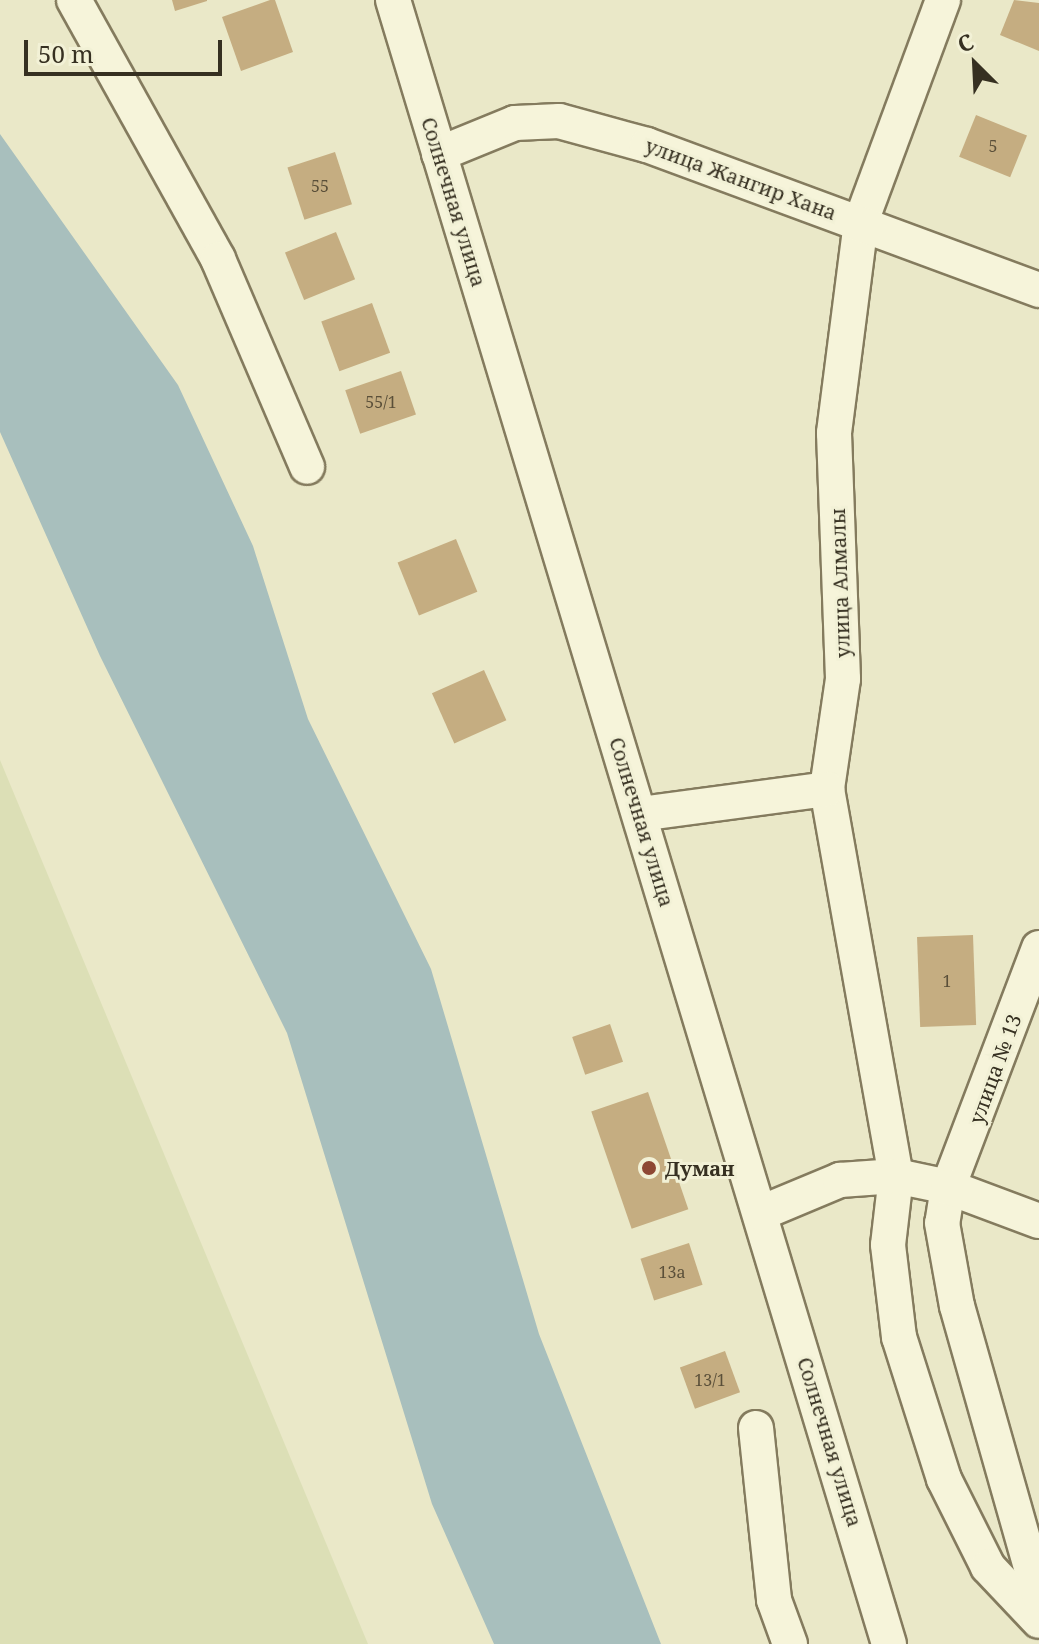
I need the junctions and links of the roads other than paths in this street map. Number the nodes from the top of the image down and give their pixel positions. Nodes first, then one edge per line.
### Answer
1 (74, 0) edge
2 (393, 0) edge
3 (943, 0) edge
4 (439, 154) junction
5 (861, 222) junction
6 (1039, 290) edge
7 (307, 467) dead end
8 (827, 789) junction
9 (640, 814) junction
10 (1039, 948) edge
11 (896, 1176) junction
12 (948, 1187) junction
13 (761, 1213) junction
14 (1039, 1221) edge
15 (756, 1428) dead end
16 (1039, 1595) edge
17 (1039, 1621) edge
18 (790, 1644) edge
19 (889, 1644) edge

1 - 7 street
2 - 4 street, Солнечная улица
3 - 5 street, улица Алмалы
4 - 5 street, улица Жангир Хана
4 - 9 street, Солнечная улица
5 - 6 street, улица Жангир Хана
5 - 8 street, улица Алмалы
8 - 9 street
8 - 11 street, улица Алмалы
9 - 13 street, Солнечная улица
10 - 12 street, улица № 13
11 - 12 street
11 - 13 street
11 - 17 street, улица Алмалы
12 - 14 street
12 - 16 street, улица № 13
13 - 19 street, Солнечная улица
15 - 18 street

